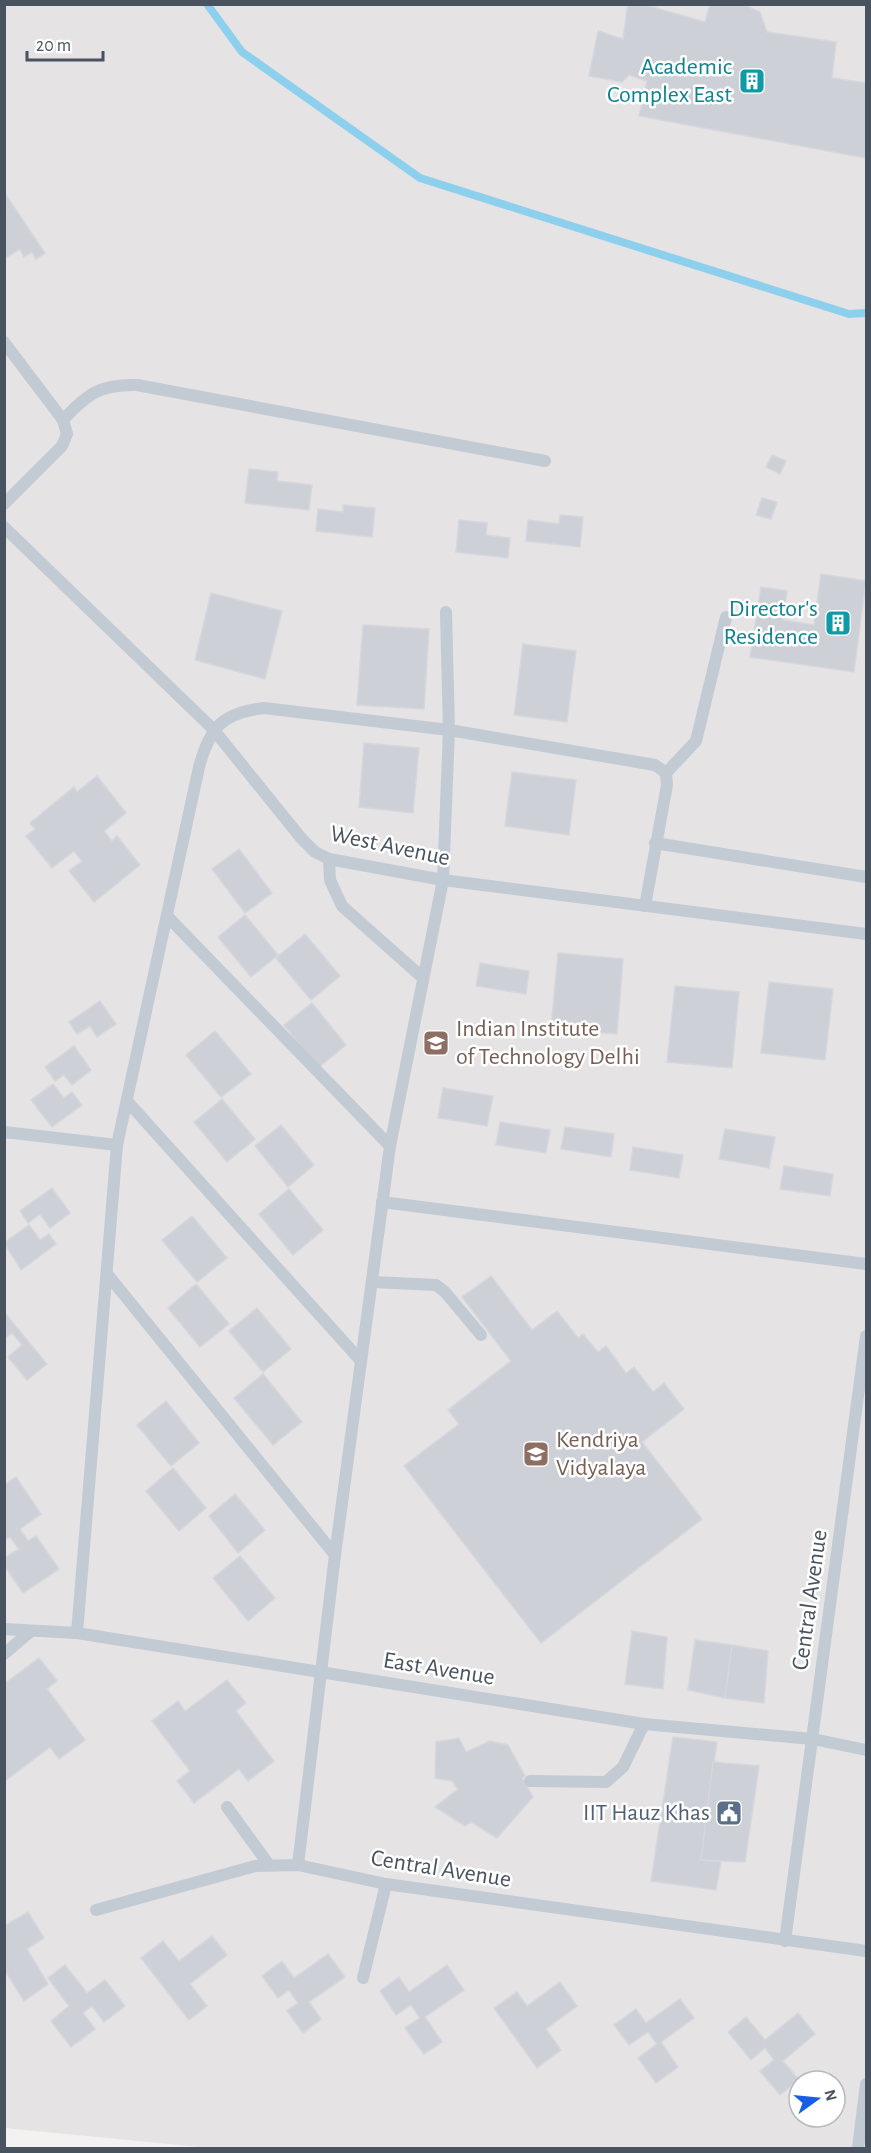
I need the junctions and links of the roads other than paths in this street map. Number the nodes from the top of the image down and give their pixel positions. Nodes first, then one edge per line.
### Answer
1 (4, 342) edge
2 (63, 420) junction
3 (545, 461) dead end
4 (4, 504) edge
5 (4, 527) edge
6 (446, 612) dead end
7 (726, 616) dead end
8 (213, 729) junction
9 (449, 729) junction
10 (666, 773) junction
11 (655, 843) junction
12 (329, 859) junction
13 (867, 877) edge
14 (442, 880) junction
15 (645, 906) junction
16 (168, 917) junction
17 (867, 934) edge
18 (423, 978) junction
19 (127, 1101) junction
20 (4, 1131) edge
21 (117, 1145) junction
22 (390, 1146) junction
23 (382, 1202) junction
24 (867, 1263) edge
25 (108, 1275) junction
26 (373, 1282) junction
27 (481, 1335) dead end
28 (867, 1336) edge
29 (361, 1361) junction
30 (335, 1555) junction
31 (4, 1629) edge
32 (30, 1632) junction
33 (77, 1633) junction
34 (4, 1654) edge
35 (323, 1671) junction
36 (644, 1725) junction
37 (813, 1739) junction
38 (867, 1750) edge
39 (530, 1781) dead end
40 (227, 1807) dead end
41 (269, 1865) junction
42 (298, 1865) junction
43 (386, 1884) junction
44 (96, 1910) dead end
45 (785, 1941) junction
46 (867, 1951) edge
47 (363, 1978) dead end
48 (867, 2084) edge
49 (858, 2148) edge

1 - 2 lane
2 - 3 lane
2 - 4 lane
5 - 8 lane, West Avenue
6 - 9 lane
7 - 10 lane
8 - 9 lane
8 - 12 lane, West Avenue
8 - 16 lane
9 - 10 lane
9 - 14 lane
10 - 11 lane
11 - 13 lane
11 - 15 lane
12 - 14 lane, West Avenue
12 - 18 lane
14 - 15 lane, West Avenue
14 - 18 lane
15 - 17 lane, West Avenue
16 - 19 lane
16 - 22 lane
18 - 22 lane
19 - 21 lane
19 - 29 lane
20 - 21 lane
21 - 25 lane
22 - 23 lane
23 - 24 lane
23 - 26 lane
25 - 30 lane
25 - 33 lane
26 - 27 lane
26 - 29 lane
28 - 37 lane, Central Avenue
29 - 30 lane
30 - 35 lane
31 - 32 lane, East Avenue
32 - 33 lane, East Avenue
32 - 34 lane
33 - 35 lane, East Avenue
35 - 36 lane, East Avenue
35 - 42 lane
36 - 37 lane, East Avenue
36 - 39 lane
37 - 38 lane, East Avenue
37 - 45 lane, Central Avenue
40 - 41 lane
41 - 42 lane, Central Avenue
41 - 44 lane, Central Avenue
42 - 43 lane, Central Avenue
43 - 45 lane, Central Avenue
43 - 47 lane
45 - 46 lane, Central Avenue
48 - 49 lane

